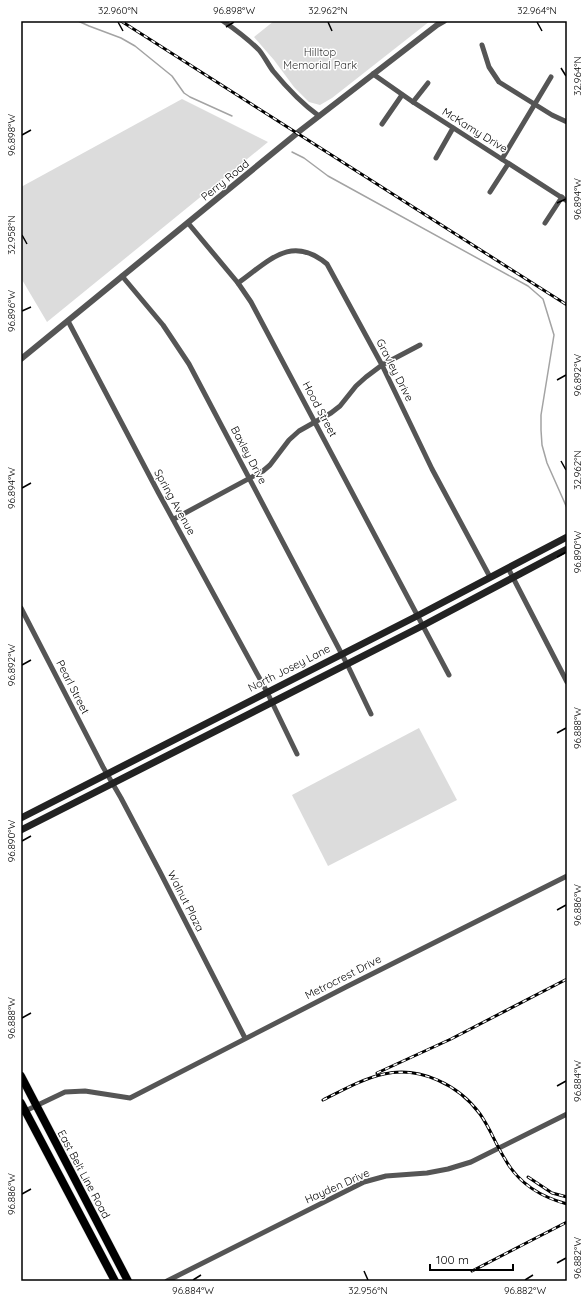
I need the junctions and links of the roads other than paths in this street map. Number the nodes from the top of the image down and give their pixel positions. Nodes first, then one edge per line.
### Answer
1 (223, 21) edge
2 (444, 21) edge
3 (231, 23) edge
4 (482, 45) dead end
5 (373, 74) junction
6 (551, 76) dead end
7 (428, 83) dead end
8 (402, 95) junction
9 (413, 102) junction
10 (535, 104) junction
11 (319, 116) junction
12 (567, 122) edge
13 (382, 124) dead end
14 (453, 128) junction
15 (436, 158) dead end
16 (502, 159) junction
17 (508, 164) junction
18 (490, 192) dead end
19 (565, 199) edge
20 (188, 223) junction
21 (545, 223) dead end
22 (122, 276) junction
23 (238, 283) junction
24 (68, 321) junction
25 (420, 345) dead end
26 (21, 359) edge
27 (382, 365) junction
28 (315, 421) junction
29 (249, 478) junction
30 (174, 519) junction
31 (567, 537) edge
32 (567, 549) edge
33 (508, 568) junction
34 (490, 577) junction
35 (513, 578) junction
36 (21, 608) edge
37 (417, 616) junction
38 (422, 626) junction
39 (342, 654) junction
40 (347, 664) junction
41 (449, 675) dead end
42 (567, 682) edge
43 (267, 692) junction
44 (272, 702) junction
45 (371, 714) dead end
46 (297, 754) dead end
47 (108, 774) junction
48 (113, 784) junction
49 (21, 818) edge
50 (21, 830) edge
51 (567, 876) edge
52 (245, 1038) junction
53 (21, 1076) edge
54 (21, 1103) edge
55 (36, 1105) junction
56 (23, 1112) edge
57 (567, 1114) edge
58 (115, 1281) edge
59 (128, 1281) edge
60 (167, 1281) edge

1 - 3 street
2 - 5 street, Perry Road
3 - 11 street
4 - 10 street
5 - 8 street, McKamy Drive
5 - 11 street, Perry Road
6 - 10 street
7 - 9 street
8 - 9 street, McKamy Drive
8 - 13 street
9 - 14 street, McKamy Drive
10 - 12 street
10 - 16 street
11 - 20 street, Perry Road
14 - 15 street
14 - 16 street, McKamy Drive
16 - 17 street, McKamy Drive
17 - 18 street
17 - 19 street, McKamy Drive
19 - 21 street
20 - 22 street, Perry Road
20 - 23 street, Hood Street
22 - 24 street, Perry Road
22 - 29 street, Baxley Drive
23 - 27 street, Gravley Drive
23 - 28 street, Hood Street
24 - 26 street, Perry Road
24 - 30 street, Spring Avenue
25 - 27 street
27 - 28 street
27 - 34 street, Gravley Drive
28 - 29 street
28 - 37 street, Hood Street
29 - 30 street
29 - 39 street, Baxley Drive
30 - 43 street, Spring Avenue
31 - 33 main road, North Josey Lane
32 - 35 main road, North Josey Lane
33 - 34 main road, North Josey Lane
33 - 35 street
34 - 37 main road, North Josey Lane
35 - 38 main road, North Josey Lane
35 - 42 street
36 - 47 street, Pearl Street
37 - 38 street, Hood Street
37 - 39 main road, North Josey Lane
38 - 40 main road, North Josey Lane
38 - 41 street, Hood Street
39 - 40 street, Baxley Drive
39 - 43 main road, North Josey Lane
40 - 44 main road, North Josey Lane
40 - 45 street, Baxley Drive
43 - 44 street, Spring Avenue
43 - 47 main road, North Josey Lane
44 - 46 street, Spring Avenue
44 - 48 main road, North Josey Lane
47 - 48 street, Walnut Plaza
47 - 49 main road, North Josey Lane
48 - 50 main road, North Josey Lane
48 - 52 street, Walnut Plaza
51 - 52 street, Metrocrest Drive
52 - 55 street, Metrocrest Drive
53 - 55 main road, East Belt Line Road
54 - 56 main road, East Belt Line Road
55 - 56 street
55 - 59 main road, East Belt Line Road
56 - 58 main road, East Belt Line Road
57 - 60 street, Hayden Drive

